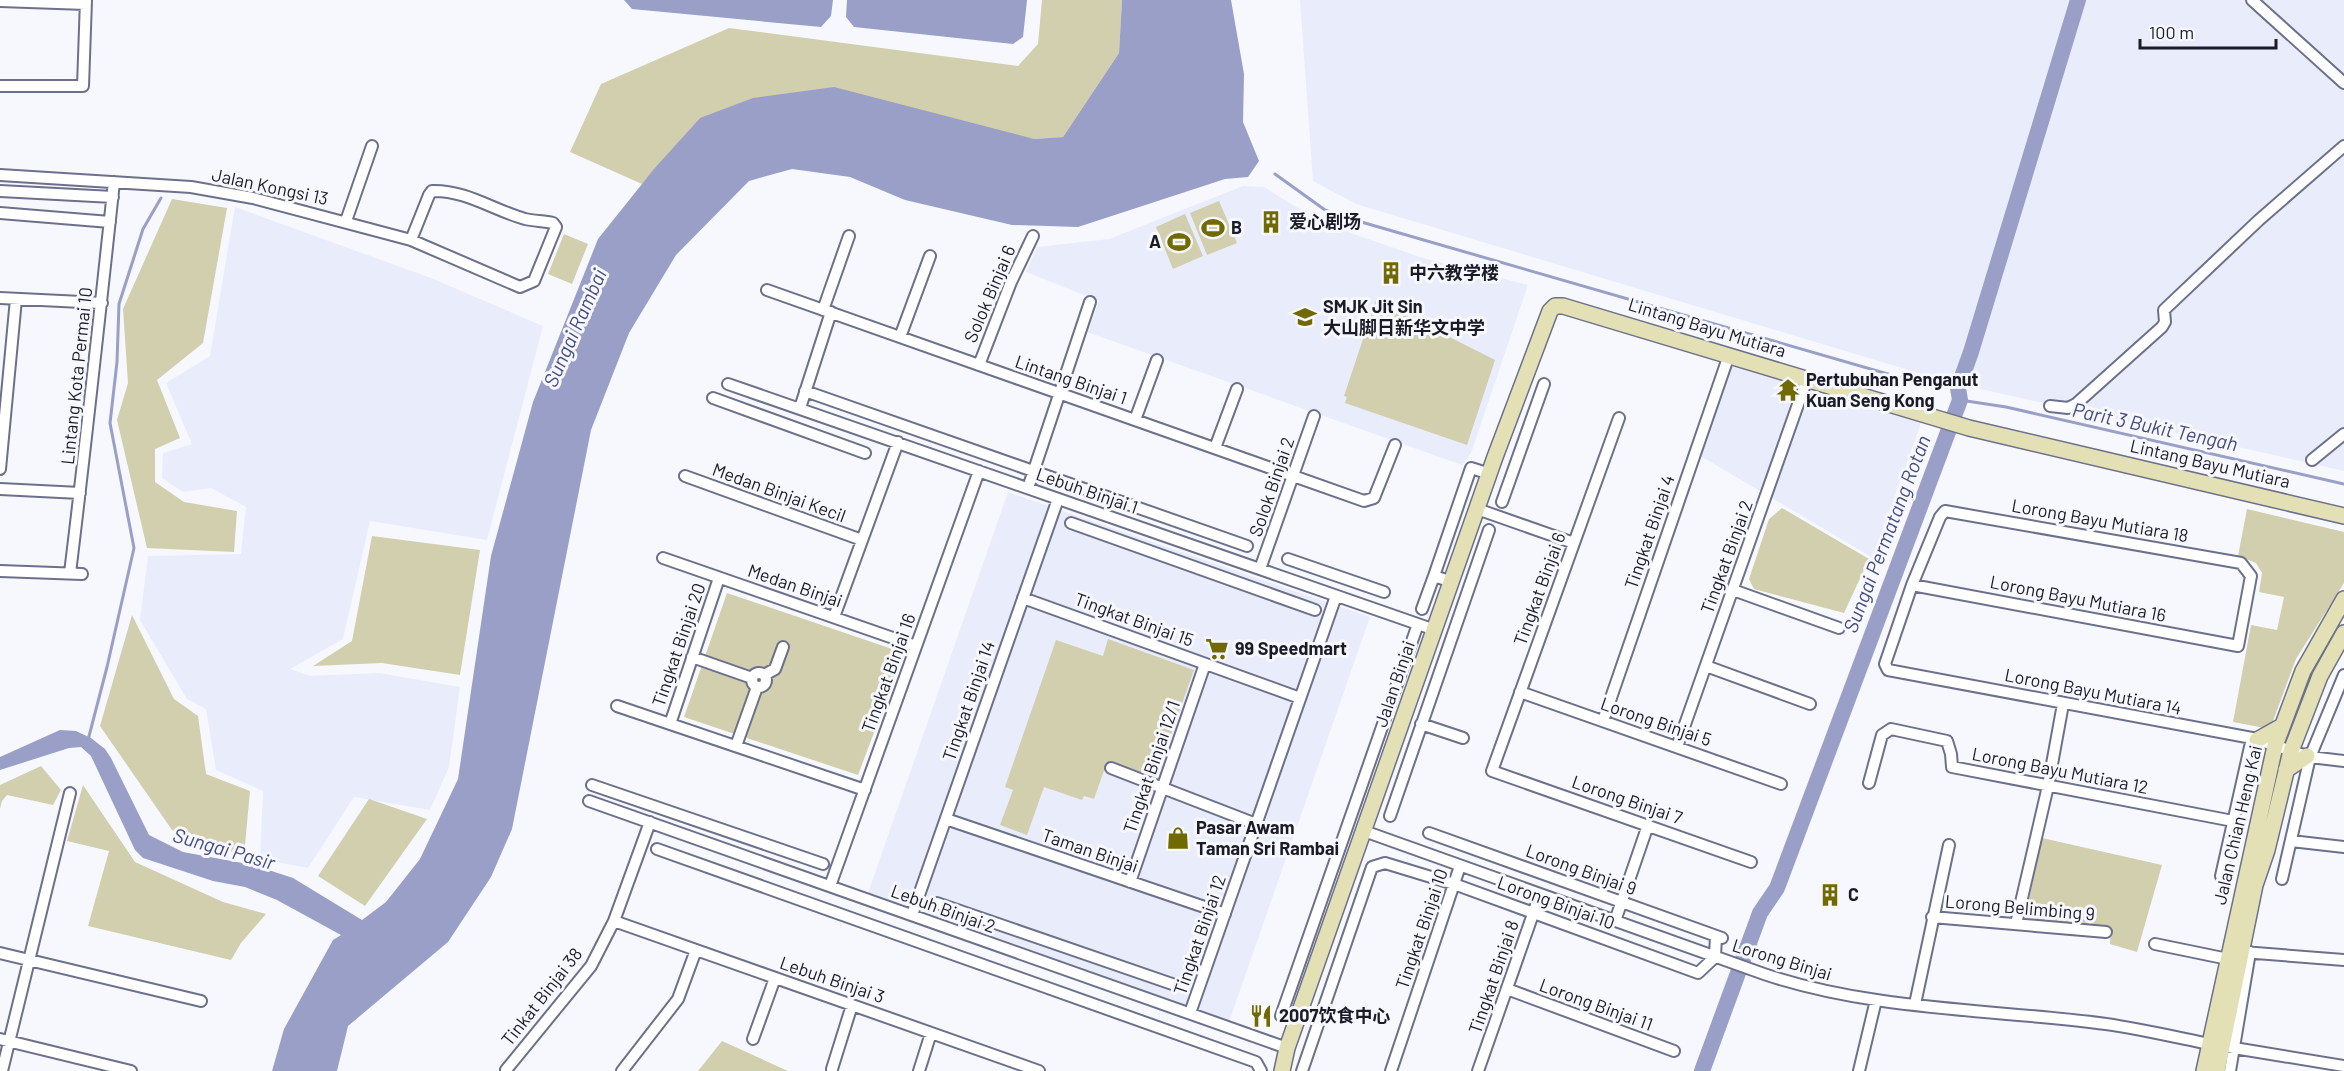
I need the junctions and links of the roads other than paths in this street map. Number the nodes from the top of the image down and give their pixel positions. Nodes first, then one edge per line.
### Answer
1 (2252, 0) edge
2 (0, 1) edge
3 (86, 2) edge
4 (2344, 83) edge
5 (0, 86) edge
6 (372, 146) dead end
7 (2344, 146) edge
8 (0, 175) edge
9 (114, 182) junction
10 (0, 191) edge
11 (112, 197) junction
12 (0, 213) edge
13 (346, 221) junction
14 (110, 222) junction
15 (849, 236) dead end
16 (1033, 236) dead end
17 (411, 240) junction
18 (930, 256) dead end
19 (767, 290) dead end
20 (0, 298) edge
21 (16, 299) junction
22 (1090, 302) dead end
23 (102, 303) junction
24 (827, 311) junction
25 (1550, 311) joint
26 (900, 336) junction
27 (1729, 355) junction
28 (1157, 360) dead end
29 (979, 365) junction
30 (1807, 379) junction
31 (728, 384) dead end
32 (1544, 384) dead end
33 (1237, 389) dead end
34 (805, 391) junction
35 (1060, 393) junction
36 (713, 398) dead end
37 (2050, 406) dead end
38 (800, 408) junction
39 (1314, 416) dead end
40 (1619, 418) dead end
41 (1135, 420) junction
42 (845, 424) junction
43 (2344, 434) edge
44 (898, 442) junction
45 (838, 443) junction
46 (1395, 445) dead end
47 (1215, 448) junction
48 (865, 453) dead end
49 (1496, 457) junction
50 (2312, 460) dead end
51 (1516, 464) junction
52 (0, 469) edge
53 (979, 471) junction
54 (1034, 471) junction
55 (1490, 474) junction
56 (685, 476) dead end
57 (1293, 476) junction
58 (1028, 488) junction
59 (0, 489) edge
60 (80, 493) junction
61 (1058, 498) junction
62 (1502, 502) dead end
63 (1477, 509) junction
64 (1108, 516) junction
65 (2344, 516) edge
66 (1071, 523) dead end
67 (1489, 530) dead end
68 (1102, 534) junction
69 (862, 540) junction
70 (1574, 543) junction
71 (1246, 546) dead end
72 (663, 558) dead end
73 (1288, 559) dead end
74 (1458, 565) junction
75 (1309, 566) junction
76 (1260, 569) junction
77 (1475, 570) junction
78 (0, 571) edge
79 (70, 573) junction
80 (82, 574) dead end
81 (1434, 576) junction
82 (719, 578) junction
83 (1297, 582) junction
84 (1452, 582) junction
85 (1912, 585) junction
86 (1733, 590) junction
87 (1384, 592) dead end
88 (1336, 596) junction
89 (1023, 598) junction
90 (1284, 599) junction
91 (2344, 599) edge
92 (1422, 609) dead end
93 (1315, 610) dead end
94 (834, 617) junction
95 (1418, 624) junction
96 (1839, 628) dead end
97 (1435, 630) junction
98 (2344, 633) edge
99 (916, 646) junction
100 (2238, 646) joint
101 (783, 647) dead end
102 (692, 657) junction
103 (1205, 663) junction
104 (1706, 666) junction
105 (2344, 676) edge
106 (755, 683) junction
107 (1520, 692) junction
108 (1393, 695) junction
109 (1300, 698) junction
110 (1410, 700) junction
111 (1810, 704) dead end
112 (2063, 704) junction
113 (617, 706) dead end
114 (1603, 721) junction
115 (670, 724) junction
116 (1422, 724) junction
117 (2282, 726) junction
118 (1462, 738) dead end
119 (2254, 739) junction
120 (736, 746) junction
121 (2275, 746) junction
122 (1677, 747) junction
123 (2291, 751) junction
124 (2309, 757) junction
125 (2344, 761) edge
126 (1111, 768) dead end
127 (2286, 770) junction
128 (1385, 771) junction
129 (1492, 771) joint
130 (1403, 777) junction
131 (1869, 783) dead end
132 (1780, 784) dead end
133 (592, 785) dead end
134 (2048, 786) junction
135 (1163, 788) junction
136 (865, 790) junction
137 (70, 793) dead end
138 (589, 801) dead end
139 (1390, 816) dead end
140 (946, 819) junction
141 (2233, 821) junction
142 (650, 822) junction
143 (1256, 824) junction
144 (1648, 825) junction
145 (1364, 831) junction
146 (1429, 833) dead end
147 (695, 838) junction
148 (2291, 841) junction
149 (1949, 845) dead end
150 (2344, 847) edge
151 (657, 849) dead end
152 (1481, 852) junction
153 (687, 859) junction
154 (1751, 862) dead end
155 (823, 864) dead end
156 (1460, 866) junction
157 (1474, 871) junction
158 (2221, 876) dead end
159 (2282, 879) dead end
160 (1130, 882) junction
161 (1570, 883) junction
162 (1454, 884) junction
163 (830, 886) junction
164 (1540, 894) junction
165 (1340, 899) junction
166 (1622, 902) junction
167 (937, 903) dead end
168 (1563, 903) junction
169 (1359, 905) junction
170 (1534, 912) junction
171 (1224, 914) junction
172 (912, 915) junction
173 (969, 915) junction
174 (1932, 917) junction
175 (614, 921) junction
176 (1615, 921) junction
177 (2016, 924) junction
178 (2106, 932) dead end
179 (962, 933) junction
180 (2154, 944) dead end
181 (696, 950) junction
182 (0, 953) edge
183 (2239, 954) junction
184 (1719, 959) junction
185 (29, 960) junction
186 (2344, 960) edge
187 (1150, 977) junction
188 (775, 978) junction
189 (1175, 985) dead end
190 (1507, 989) junction
191 (1289, 991) junction
192 (1143, 997) junction
193 (1306, 997) junction
194 (1876, 1000) junction
195 (201, 1001) dead end
196 (1915, 1004) junction
197 (852, 1005) junction
198 (1190, 1013) junction
199 (1281, 1016) dead end
200 (931, 1033) junction
201 (753, 1039) dead end
202 (5, 1040) edge
203 (2222, 1046) junction
204 (1287, 1048) junction
205 (1674, 1051) dead end
206 (1008, 1066) edge
207 (1259, 1066) edge
208 (2344, 1066) edge
209 (832, 1069) dead end
210 (506, 1070) edge
211 (2, 1071) edge
212 (130, 1071) edge
213 (622, 1071) edge
214 (919, 1071) edge
215 (1039, 1071) edge
216 (1282, 1071) edge
217 (1302, 1071) edge
218 (1391, 1071) edge
219 (1479, 1071) edge
220 (1859, 1071) edge
221 (2204, 1071) edge
222 (2217, 1071) edge
223 (2230, 1071) edge

1 - 4 street
2 - 3 street
3 - 5 street
6 - 13 street
7 - 37 street
8 - 9 street, Jalan Kongsi 13
9 - 11 street, Lintang Kota Permai 10
9 - 13 street, Jalan Kongsi 13
10 - 11 street
11 - 14 street, Lintang Kota Permai 10
12 - 14 street
13 - 17 street, Jalan Kongsi 13
14 - 23 street, Lintang Kota Permai 10
15 - 24 street
16 - 29 street, Solok Binjai 6
17 - 17 street, Jalan Kongsi 13
18 - 26 street
19 - 24 street, Lintang Binjai 1
20 - 21 street
21 - 23 street
21 - 52 street
22 - 35 street
23 - 60 street, Lintang Kota Permai 10
24 - 26 street, Lintang Binjai 1
24 - 34 street
25 - 27 street, Lintang Bayu Mutiara
25 - 49 street, Jalan Binjai
26 - 29 street, Lintang Binjai 1
27 - 30 street, Lintang Bayu Mutiara
27 - 114 street, Tingkat Binjai 4
28 - 41 street
29 - 35 street, Lintang Binjai 1
30 - 65 street, Lintang Bayu Mutiara
30 - 86 street, Tingkat Binjai 2
31 - 38 street, Lebuh Binjai 1
32 - 51 street
33 - 47 street
34 - 38 street
34 - 54 street, Lebuh Binjai 1
35 - 41 street, Lintang Binjai 1
35 - 54 street
36 - 45 street
38 - 42 street, Lebuh Binjai 1
39 - 57 street, Solok Binjai 2
40 - 70 street, Tingkat Binjai 6
41 - 47 street, Lintang Binjai 1
42 - 44 street, Lebuh Binjai 1
42 - 45 street
43 - 50 street
44 - 53 street, Lebuh Binjai 1
44 - 69 street
45 - 48 street
46 - 57 street, Lintang Binjai 1
47 - 57 street, Lintang Binjai 1
49 - 51 street
49 - 55 street, Jalan Binjai
51 - 62 street
53 - 58 street, Lebuh Binjai 1
53 - 99 street, Tingkat Binjai 16
54 - 58 street
54 - 71 street, Lebuh Binjai 1
55 - 63 street, Jalan Binjai
55 - 81 street
56 - 69 street, Medan Binjai Kecil
57 - 76 street, Solok Binjai 2
58 - 61 street, Lebuh Binjai 1
59 - 60 street
60 - 79 street, Lintang Kota Permai 10
61 - 64 street, Lebuh Binjai 1
61 - 89 street, Tingkat Binjai 14
63 - 70 street
63 - 74 street, Jalan Binjai
64 - 68 street
64 - 76 street, Lebuh Binjai 1
66 - 68 street
67 - 77 street
68 - 90 street
69 - 94 street
70 - 107 street, Tingkat Binjai 6
72 - 82 street, Medan Binjai
73 - 75 street
74 - 77 street
74 - 84 street, Jalan Binjai
75 - 83 street
75 - 87 street
76 - 83 street, Lebuh Binjai 1
77 - 116 street
78 - 79 street
79 - 80 street
81 - 84 street
81 - 92 street
82 - 94 street, Medan Binjai
82 - 102 street, Tingkat Binjai 20
83 - 88 street, Lebuh Binjai 1
83 - 90 street
84 - 97 street, Jalan Binjai
85 - 100 street, Lorong Bayu Mutiara 16
85 - 100 street, Lorong Bayu Mutiara 18
85 - 112 street, Lorong Bayu Mutiara 14
86 - 96 street
86 - 104 street, Tingkat Binjai 2
88 - 95 street, Lebuh Binjai 1
88 - 109 street, Tingkat Binjai 12
89 - 103 street, Tingkat Binjai 15
89 - 140 street, Tingkat Binjai 14
90 - 93 street
91 - 117 street, Jalan Chian Heng Kai
94 - 99 street, Medan Binjai
95 - 97 street, Lebuh Binjai 1
95 - 108 street
97 - 110 street, Jalan Binjai
98 - 123 street, Jalan Chian Heng Kai
99 - 136 street, Tingkat Binjai 16
101 - 106 street
102 - 106 street
102 - 115 street, Tingkat Binjai 20
103 - 109 street, Tingkat Binjai 15
103 - 135 street, Tingkat Binjai 12/1
104 - 111 street
104 - 122 street, Tingkat Binjai 2
105 - 124 street
106 - 120 street
107 - 114 street, Lorong Binjai 5
107 - 129 street, Tingkat Binjai 6
108 - 110 street
108 - 191 street
109 - 143 street, Tingkat Binjai 12
110 - 128 street, Jalan Binjai
112 - 119 street, Lorong Bayu Mutiara 14
112 - 134 street
113 - 115 street
114 - 122 street, Lorong Binjai 5
115 - 120 street
116 - 118 street
116 - 130 street
117 - 119 street
117 - 121 street, Jalan Chian Heng Kai
119 - 121 street, Lorong Bayu Mutiara 14
119 - 141 street
120 - 136 street
121 - 123 street, Lorong Bayu Mutiara 14
121 - 183 street, Jalan Chian Heng Kai
122 - 132 street, Lorong Binjai 5
123 - 124 street, Lorong Bayu Mutiara 14
123 - 127 street, Jalan Chian Heng Kai
124 - 125 street, Lorong Bayu Mutiara 14
124 - 127 street
124 - 148 street
126 - 135 street
127 - 183 street, Jalan Chian Heng Kai
128 - 130 street
128 - 145 street, Jalan Binjai
129 - 144 street, Lorong Binjai 7
130 - 139 street
131 - 134 street, Lorong Bayu Mutiara 12
133 - 155 street
134 - 141 street, Lorong Bayu Mutiara 12
134 - 177 street
135 - 143 street
135 - 160 street, Tingkat Binjai 12/1
136 - 163 street, Tingkat Binjai 16
137 - 185 street
138 - 142 street, Lebuh Binjai 2
140 - 160 street, Taman Binjai
140 - 172 street, Tingkat Binjai 14
141 - 158 street
142 - 147 street, Lebuh Binjai 2
142 - 175 street, Tinkat Binjai 38
143 - 171 street, Tingkat Binjai 12
144 - 154 street, Lorong Binjai 7
144 - 166 street
145 - 156 street, Lorong Binjai
145 - 165 street, Jalan Binjai
146 - 152 street, Lorong Binjai 9
147 - 153 street
147 - 163 street, Lebuh Binjai 2
148 - 150 street
148 - 159 street
149 - 174 street
151 - 153 street
152 - 157 street
152 - 161 street, Lorong Binjai 9
153 - 207 street
156 - 157 street, Lorong Binjai
156 - 162 street, Tingkat Binjai 10
157 - 164 street, Lorong Binjai
160 - 171 street, Taman Binjai
161 - 166 street, Lorong Binjai 9
161 - 168 street
162 - 169 street, Lorong Binjai 10
162 - 170 street, Lorong Binjai 10
162 - 218 street, Tingkat Binjai 10
163 - 172 street, Lebuh Binjai 2
164 - 168 street, Lorong Binjai
164 - 170 street, Tingkat Binjai 8
165 - 169 street
165 - 193 street, Jalan Binjai
166 - 176 street
166 - 184 street, Lorong Binjai 9
167 - 173 street
168 - 176 street, Lorong Binjai
169 - 217 street
170 - 184 street, Lorong Binjai 10
170 - 190 street, Tingkat Binjai 8
171 - 198 street, Tingkat Binjai 12
172 - 179 street, Lebuh Binjai 2
173 - 179 street
173 - 187 street
174 - 177 street, Lorong Belimbing 9
174 - 196 street
175 - 181 street, Lebuh Binjai 3
175 - 210 street, Tinkat Binjai 38
176 - 184 street, Lorong Binjai
177 - 178 street, Lorong Belimbing 9
179 - 192 street, Lebuh Binjai 2
180 - 183 street
181 - 188 street, Lebuh Binjai 3
181 - 213 street
182 - 185 street
183 - 186 street
183 - 203 street, Jalan Chian Heng Kai
183 - 203 street
184 - 194 street, Lorong Binjai
185 - 195 street
185 - 202 street
187 - 189 street
187 - 192 street
188 - 197 street, Lebuh Binjai 3
188 - 201 street
190 - 205 street, Lorong Binjai 11
190 - 219 street, Tingkat Binjai 8
191 - 193 street
191 - 199 street
192 - 198 street, Lebuh Binjai 2
193 - 204 street, Jalan Binjai
194 - 196 street, Lorong Binjai
194 - 220 street
196 - 203 street, Lorong Binjai
197 - 200 street, Lebuh Binjai 3
197 - 209 street
198 - 204 street, Lebuh Binjai 2
200 - 206 street, Lebuh Binjai 3
200 - 214 street
202 - 211 street
202 - 212 street
203 - 208 street, Lorong Binjai
203 - 221 street, Jalan Chian Heng Kai
203 - 222 street, Jalan Chian Heng Kai
203 - 223 street
204 - 216 street, Jalan Binjai
206 - 215 street, Lebuh Binjai 3

